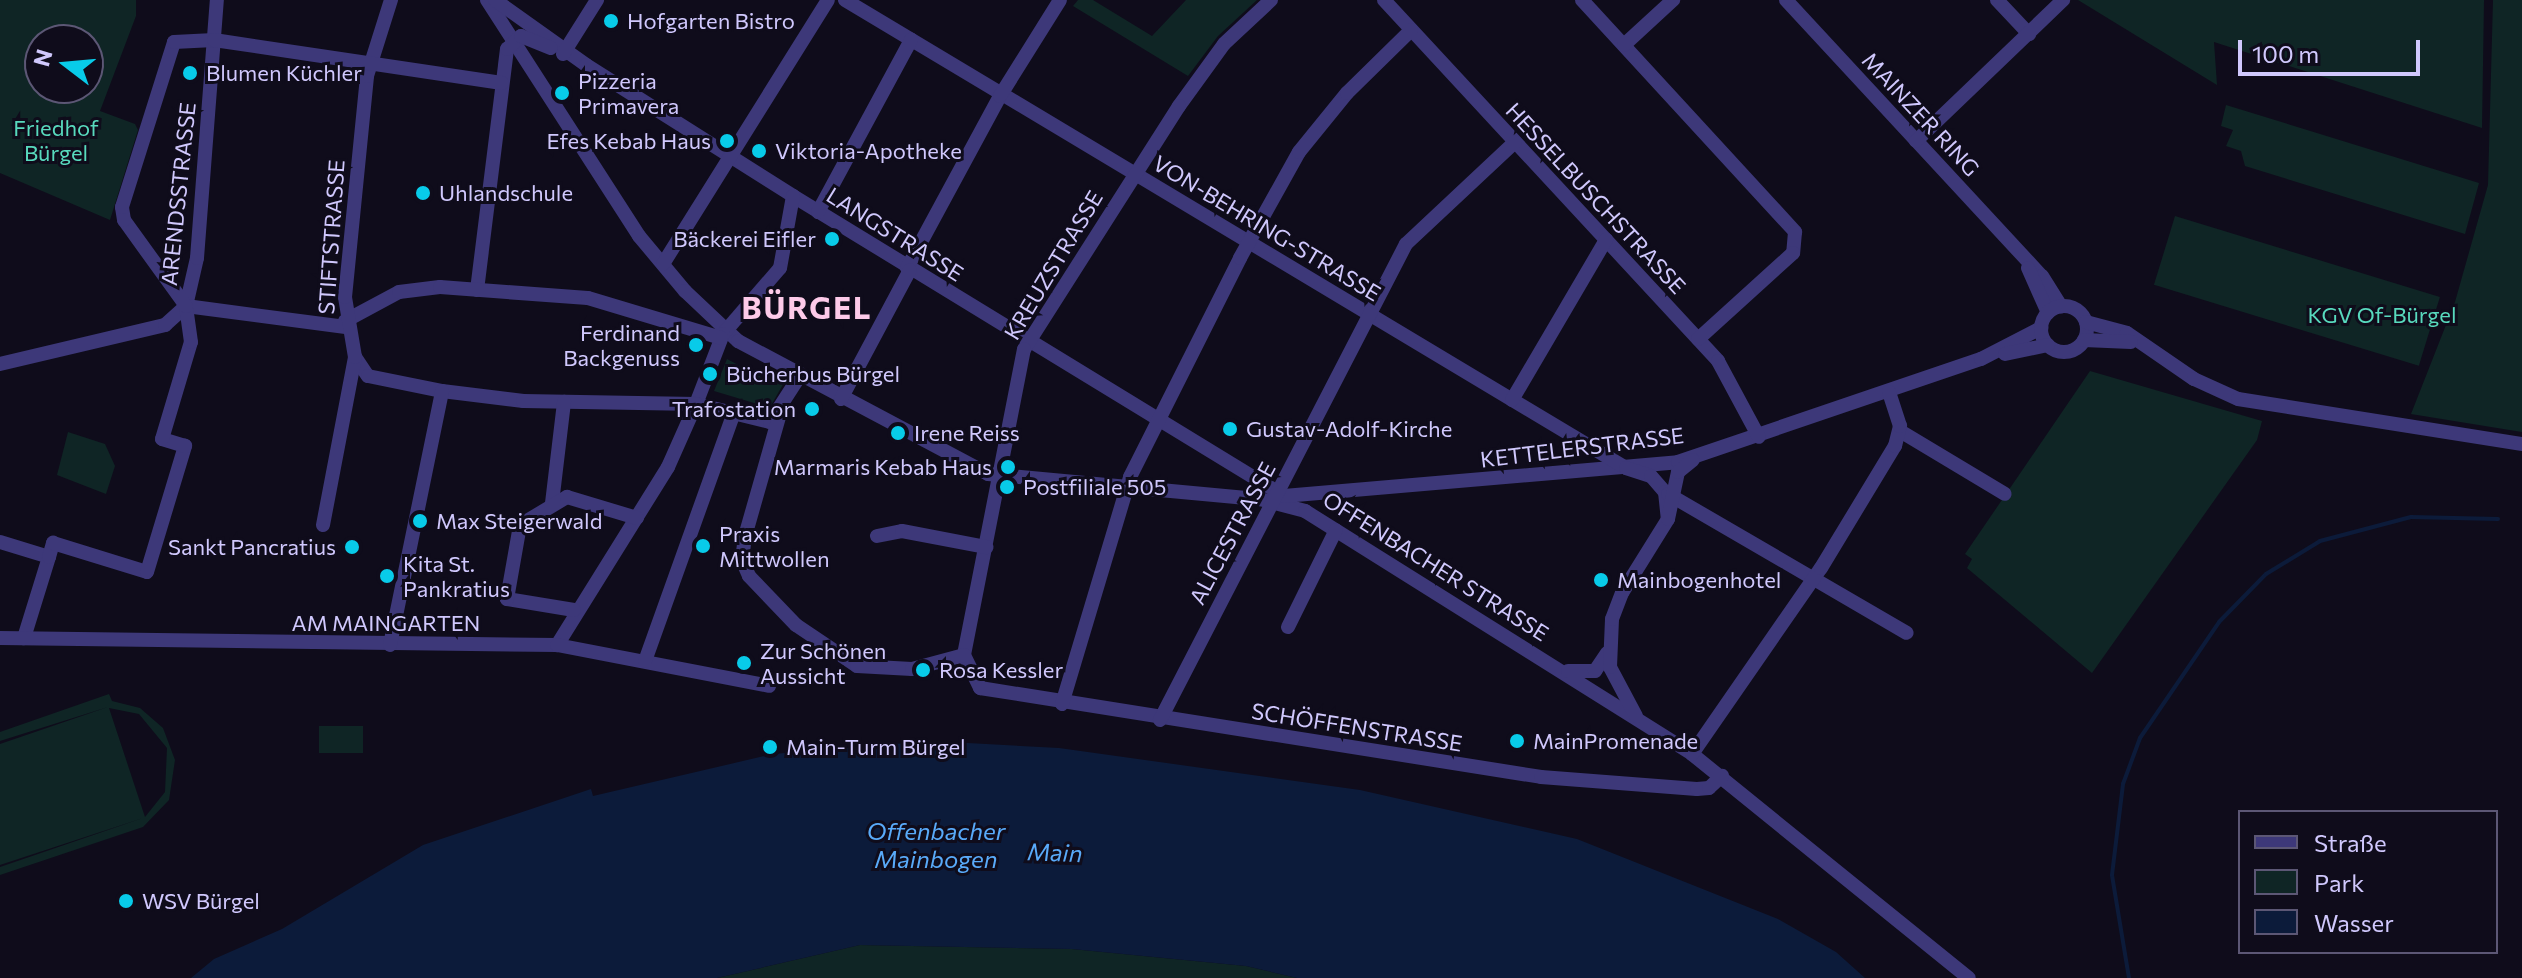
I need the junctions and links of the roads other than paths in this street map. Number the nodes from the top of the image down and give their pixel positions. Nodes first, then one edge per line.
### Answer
1 (217, 0) edge
2 (391, 0) edge
3 (487, 0) edge
4 (495, 0) edge
5 (597, 0) edge
6 (828, 0) edge
7 (845, 0) edge
8 (1060, 0) edge
9 (1271, 0) edge
10 (1384, 0) edge
11 (1582, 0) edge
12 (1673, 0) edge
13 (1786, 0) edge
14 (1997, 0) edge
15 (2063, 0) edge
16 (1411, 30) junction
17 (2029, 34) junction
18 (214, 40) junction
19 (911, 40) junction
20 (512, 41) junction
21 (1624, 45) junction
22 (565, 51) junction
23 (370, 66) junction
24 (502, 83) junction
25 (1000, 96) junction
26 (1916, 141) junction
27 (1515, 142) junction
28 (731, 157) junction
29 (1133, 175) junction
30 (793, 196) junction
31 (818, 212) junction
32 (1606, 240) junction
33 (1250, 245) junction
34 (663, 264) junction
35 (909, 269) junction
36 (477, 290) junction
37 (186, 306) junction
38 (2054, 310) junction
39 (1370, 315) junction
40 (2086, 322) junction
41 (346, 324) junction
42 (2041, 328) junction
43 (723, 334) junction
44 (1698, 339) junction
45 (2084, 340) junction
46 (1028, 342) junction
47 (2146, 344) junction
48 (2048, 345) junction
49 (355, 357) junction
50 (1981, 359) junction
51 (0, 364) edge
52 (799, 377) junction
53 (442, 391) junction
54 (1889, 392) junction
55 (841, 399) junction
56 (1512, 400) junction
57 (564, 402) junction
58 (696, 404) junction
59 (781, 410) junction
60 (733, 415) junction
61 (1157, 423) junction
62 (1900, 431) junction
63 (1759, 437) junction
64 (2522, 444) edge
65 (1706, 454) junction
66 (1626, 468) junction
67 (1239, 473) junction
68 (998, 477) junction
69 (1125, 488) junction
70 (1364, 492) junction
71 (1669, 494) junction
72 (2005, 494) dead end
73 (1238, 497) junction
74 (1276, 498) junction
75 (552, 503) junction
76 (637, 518) junction
77 (323, 525) dead end
78 (1335, 529) junction
79 (877, 536) dead end
80 (0, 542) edge
81 (986, 547) junction
82 (49, 557) junction
83 (1813, 580) junction
84 (574, 610) junction
85 (1288, 627) dead end
86 (1907, 633) dead end
87 (0, 638) edge
88 (24, 638) junction
89 (390, 645) junction
90 (557, 645) junction
91 (1609, 645) junction
92 (964, 655) junction
93 (645, 661) junction
94 (1563, 670) junction
95 (769, 686) dead end
96 (1062, 704) junction
97 (1638, 719) junction
98 (1160, 720) junction
99 (1692, 754) junction
100 (1722, 776) junction
101 (1969, 978) edge

1 - 18 street, ARENDSSTRASSE
2 - 23 street, STIFTSTRASSE
3 - 20 street
4 - 22 street, LANGSTRASSE
5 - 22 street
6 - 28 street
7 - 19 street, VON-BEHRING-STRASSE
8 - 25 street
9 - 29 street, KREUZSTRASSE
10 - 16 street, HESSELBUSCHSTRASSE
11 - 21 street
12 - 21 street
13 - 26 street, MAINZER RING
14 - 17 street
15 - 17 street
16 - 27 street, HESSELBUSCHSTRASSE
16 - 33 street
17 - 26 street
18 - 23 street
18 - 37 street, ARENDSSTRASSE
18 - 37 street, ARENDSSTRASSE
19 - 25 street, VON-BEHRING-STRASSE
19 - 31 street
20 - 22 street
20 - 24 street
20 - 34 street
21 - 44 street
22 - 28 street, LANGSTRASSE
23 - 24 street
23 - 41 street, STIFTSTRASSE
24 - 36 street
25 - 29 street, VON-BEHRING-STRASSE
25 - 35 street
26 - 38 street, MAINZER RING
27 - 32 street, HESSELBUSCHSTRASSE
27 - 39 street, ALICESTRASSE
28 - 30 street, LANGSTRASSE
28 - 34 street
29 - 33 street, VON-BEHRING-STRASSE
29 - 46 street, KREUZSTRASSE
30 - 31 street, LANGSTRASSE
30 - 43 street
31 - 35 street, LANGSTRASSE
32 - 44 street, HESSELBUSCHSTRASSE
32 - 56 street
33 - 39 street, VON-BEHRING-STRASSE
33 - 61 street
34 - 43 street
35 - 46 street, LANGSTRASSE
35 - 55 street
36 - 41 street
36 - 43 street
37 - 41 street
37 - 51 street
37 - 82 street
38 - 40 street
38 - 42 street
39 - 56 street, VON-BEHRING-STRASSE
39 - 74 street, ALICESTRASSE
40 - 45 street
40 - 47 street
41 - 49 street, STIFTSTRASSE
42 - 48 street
42 - 50 street, KETTELERSTRASSE
43 - 52 street, OFFENBACHER STRASSE
43 - 58 street
44 - 63 street, HESSELBUSCHSTRASSE
45 - 47 street, KETTELERSTRASSE
45 - 48 street, KETTELERSTRASSE
46 - 61 street, LANGSTRASSE
46 - 68 street, KREUZSTRASSE
47 - 64 street
48 - 50 street, KETTELERSTRASSE
49 - 53 street
49 - 77 street, STIFTSTRASSE
50 - 54 street, KETTELERSTRASSE
52 - 55 street, OFFENBACHER STRASSE
52 - 59 street
53 - 57 street
53 - 89 street
54 - 62 street
54 - 63 street, KETTELERSTRASSE
55 - 68 street, OFFENBACHER STRASSE
56 - 66 street, VON-BEHRING-STRASSE
57 - 58 street
57 - 75 street
58 - 60 street
58 - 76 street
59 - 60 street
59 - 92 street
60 - 93 street
61 - 67 street, LANGSTRASSE
61 - 69 street
62 - 72 street
62 - 83 street
63 - 65 street, KETTELERSTRASSE
65 - 66 street, KETTELERSTRASSE
65 - 71 street
66 - 70 street, KETTELERSTRASSE
66 - 71 street, VON-BEHRING-STRASSE
67 - 73 street
67 - 74 street, LANGSTRASSE
68 - 69 street, OFFENBACHER STRASSE
68 - 81 street, KREUZSTRASSE
69 - 73 street, OFFENBACHER STRASSE
69 - 96 street
70 - 74 street, KETTELERSTRASSE
70 - 78 street, KETTELERSTRASSE
71 - 83 street, VON-BEHRING-STRASSE
71 - 91 street
73 - 74 street, OFFENBACHER STRASSE
74 - 78 street, OFFENBACHER STRASSE
74 - 98 street, ALICESTRASSE
75 - 76 street
75 - 84 street
76 - 84 street
78 - 85 street
78 - 94 street, OFFENBACHER STRASSE
79 - 81 street
80 - 82 street
81 - 92 street, KREUZSTRASSE
82 - 88 street
83 - 86 street, VON-BEHRING-STRASSE
83 - 99 street
84 - 90 street
87 - 88 street, AM MAINGARTEN
88 - 89 street, AM MAINGARTEN
89 - 90 street, AM MAINGARTEN
90 - 93 street, AM MAINGARTEN
91 - 94 street
91 - 97 street
92 - 96 street, SCHÖFFENSTRASSE
93 - 95 street, AM MAINGARTEN
94 - 97 street, OFFENBACHER STRASSE
96 - 98 street, SCHÖFFENSTRASSE
97 - 99 street, OFFENBACHER STRASSE
98 - 100 street, SCHÖFFENSTRASSE
99 - 100 street, OFFENBACHER STRASSE
100 - 101 street, OFFENBACHER STRASSE

